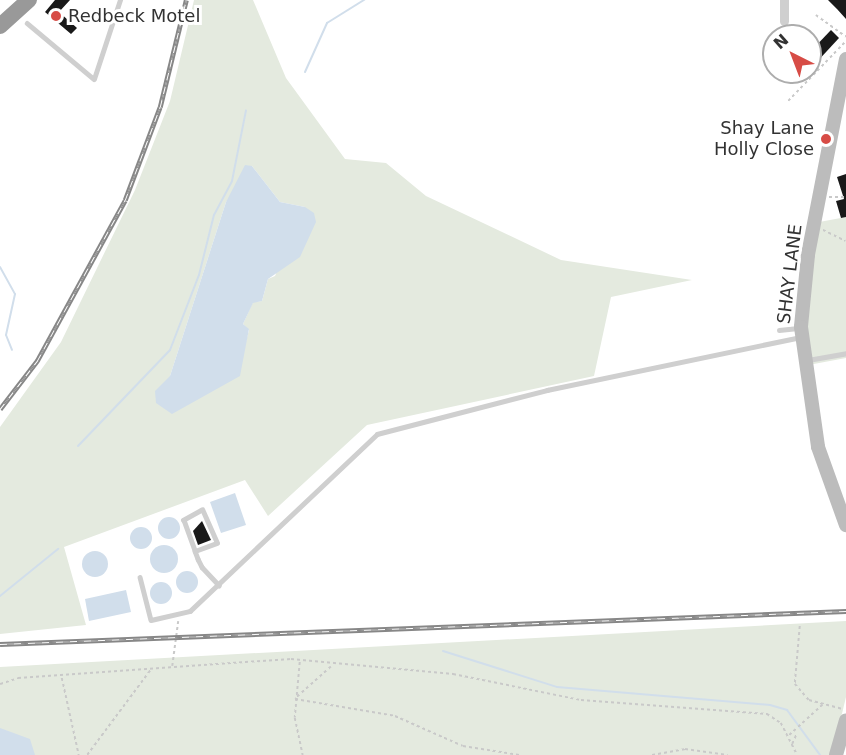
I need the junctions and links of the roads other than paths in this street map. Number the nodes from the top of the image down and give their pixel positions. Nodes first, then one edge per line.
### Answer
1 (29, 0) edge
2 (120, 0) edge
3 (784, 0) edge
4 (788, 15) dead end
5 (27, 23) dead end
6 (0, 26) edge
7 (846, 60) edge
8 (779, 330) dead end
9 (801, 332) junction
10 (846, 353) edge
11 (803, 360) junction
12 (846, 525) edge
13 (195, 551) junction
14 (140, 577) dead end
15 (219, 585) junction
16 (846, 720) edge
17 (836, 755) edge

1 - 6 highway
2 - 5 lane
3 - 4 street
7 - 9 main road, SHAY LANE
8 - 9 lane
9 - 11 main road, SHAY LANE
9 - 15 lane
10 - 11 lane
11 - 12 main road, SHAY LANE
13 - 13 lane
13 - 15 lane
14 - 15 lane
16 - 17 main road

